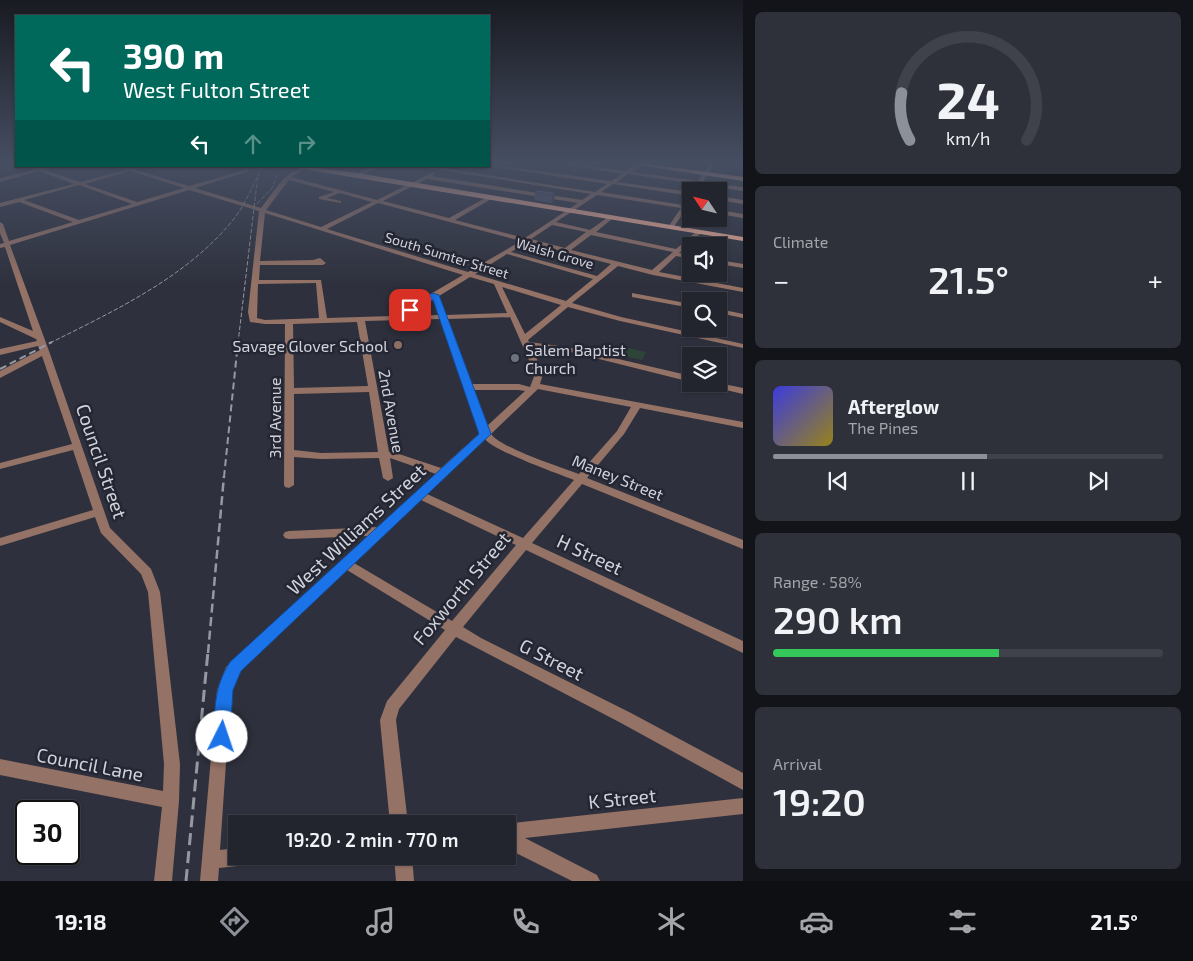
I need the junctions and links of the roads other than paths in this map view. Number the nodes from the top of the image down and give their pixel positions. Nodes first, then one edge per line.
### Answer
1 (27, 203) edge
2 (140, 203) edge
3 (237, 203) edge
4 (268, 203) edge
5 (373, 203) edge
6 (385, 203) edge
7 (480, 203) edge
8 (528, 203) edge
9 (581, 203) edge
10 (660, 203) edge
11 (137, 204) joint
12 (682, 207) edge
13 (569, 210) junction
14 (682, 210) edge
15 (262, 211) junction
16 (728, 214) edge
17 (743, 216) edge
18 (611, 217) junction
19 (450, 220) junction
20 (78, 222) junction
21 (551, 223) junction
22 (0, 224) edge
23 (671, 227) junction
24 (322, 229) junction
25 (592, 232) junction
26 (698, 232) junction
27 (743, 239) edge
28 (526, 240) junction
29 (3, 245) edge
30 (565, 251) junction
31 (506, 252) junction
32 (675, 253) junction
33 (682, 255) edge
34 (313, 262) dead end
35 (256, 263) junction
36 (727, 263) edge
37 (616, 264) junction
38 (743, 266) edge
39 (653, 273) junction
40 (467, 275) junction
41 (598, 278) junction
42 (254, 282) junction
43 (497, 284) junction
44 (743, 290) edge
45 (635, 294) dead end
46 (435, 295) junction
47 (566, 304) junction
48 (682, 304) edge
49 (727, 313) edge
50 (512, 315) junction
51 (743, 316) edge
52 (444, 318) junction
53 (0, 319) edge
54 (361, 320) junction
55 (393, 320) junction
56 (323, 321) junction
57 (289, 322) junction
58 (525, 341) junction
59 (42, 344) junction
60 (743, 346) edge
61 (0, 352) edge
62 (0, 376) edge
63 (682, 377) edge
64 (468, 387) junction
65 (727, 387) edge
66 (534, 388) junction
67 (373, 389) junction
68 (289, 391) junction
69 (743, 391) edge
70 (637, 405) junction
71 (743, 424) edge
72 (485, 434) junction
73 (77, 446) junction
74 (289, 453) junction
75 (384, 454) junction
76 (0, 466) edge
77 (444, 473) junction
78 (388, 478) dead end
79 (581, 480) junction
80 (289, 484) dead end
81 (420, 495) junction
82 (99, 512) junction
83 (382, 531) junction
84 (289, 535) dead end
85 (0, 542) edge
86 (525, 544) junction
87 (743, 545) edge
88 (346, 564) junction
89 (454, 628) junction
90 (743, 646) edge
91 (0, 767) edge
92 (743, 782) edge
93 (172, 801) junction
94 (743, 806) edge
95 (398, 815) edge
96 (516, 830) edge
97 (516, 842) edge
98 (228, 858) edge
99 (211, 860) junction
100 (403, 865) edge
101 (163, 881) edge
102 (209, 881) edge
103 (405, 881) edge
104 (590, 881) edge

1 - 20 street
2 - 11 street
3 - 15 street, South Sumter Street
4 - 15 street
5 - 24 street
6 - 19 street
7 - 19 street
8 - 13 main road
9 - 13 street
10 - 12 street
11 - 20 street
13 - 18 main road
13 - 21 street
14 - 23 street
15 - 24 street, South Sumter Street
15 - 35 street
16 - 17 street
18 - 23 main road
18 - 25 street
19 - 28 street
20 - 29 street
21 - 25 street
21 - 28 street
22 - 29 street, Council Street
23 - 26 main road
24 - 40 street, South Sumter Street
25 - 30 street
25 - 32 street
26 - 27 main road
26 - 32 street
28 - 30 street
28 - 31 street
29 - 59 street, Council Street
30 - 37 street
31 - 40 street
31 - 41 street, Walsh Grove
32 - 33 street
32 - 39 street
34 - 35 street
35 - 42 street
36 - 38 street
37 - 39 street
37 - 41 street
39 - 44 street
40 - 43 street, South Sumter Street
40 - 46 street
41 - 47 street
42 - 56 street
42 - 57 street
43 - 47 street, South Sumter Street
43 - 50 street
45 - 48 street
46 - 52 street
46 - 55 street
47 - 58 street
47 - 60 street, South Sumter Street
49 - 51 street
50 - 52 street
50 - 58 street
52 - 55 street
52 - 64 street
53 - 59 street
54 - 55 street
54 - 56 street
54 - 67 street, 2nd Avenue
56 - 57 street
57 - 68 street, 3rd Avenue
58 - 63 street
58 - 66 street
59 - 61 street
59 - 62 street
59 - 73 street, Council Street
64 - 66 street
64 - 72 street
65 - 69 street
66 - 70 street
66 - 72 street, West Williams Street
67 - 68 street
67 - 75 street, 2nd Avenue
68 - 74 street, 3rd Avenue
70 - 71 street
70 - 79 street, Foxworth Street
72 - 77 street, West Williams Street
72 - 79 street, Maney Street
73 - 76 street
73 - 82 street, Council Street
74 - 75 street
74 - 80 street, 3rd Avenue
75 - 77 street
75 - 78 street, 2nd Avenue
77 - 81 street, West Williams Street
79 - 86 street, Foxworth Street
79 - 87 street, Maney Street
81 - 83 street, West Williams Street
81 - 86 street, H Street
82 - 85 street
82 - 93 street, Council Street
83 - 84 street
83 - 88 street, West Williams Street
86 - 89 street, Foxworth Street
86 - 90 street, H Street
88 - 89 street, G Street
88 - 99 street, West Williams Street
89 - 92 street, G Street
89 - 95 street, Foxworth Street
91 - 93 street, Council Lane
93 - 101 street, Council Street
94 - 96 street, K Street
97 - 104 street
98 - 99 street
99 - 102 street, West Williams Street
100 - 103 street

